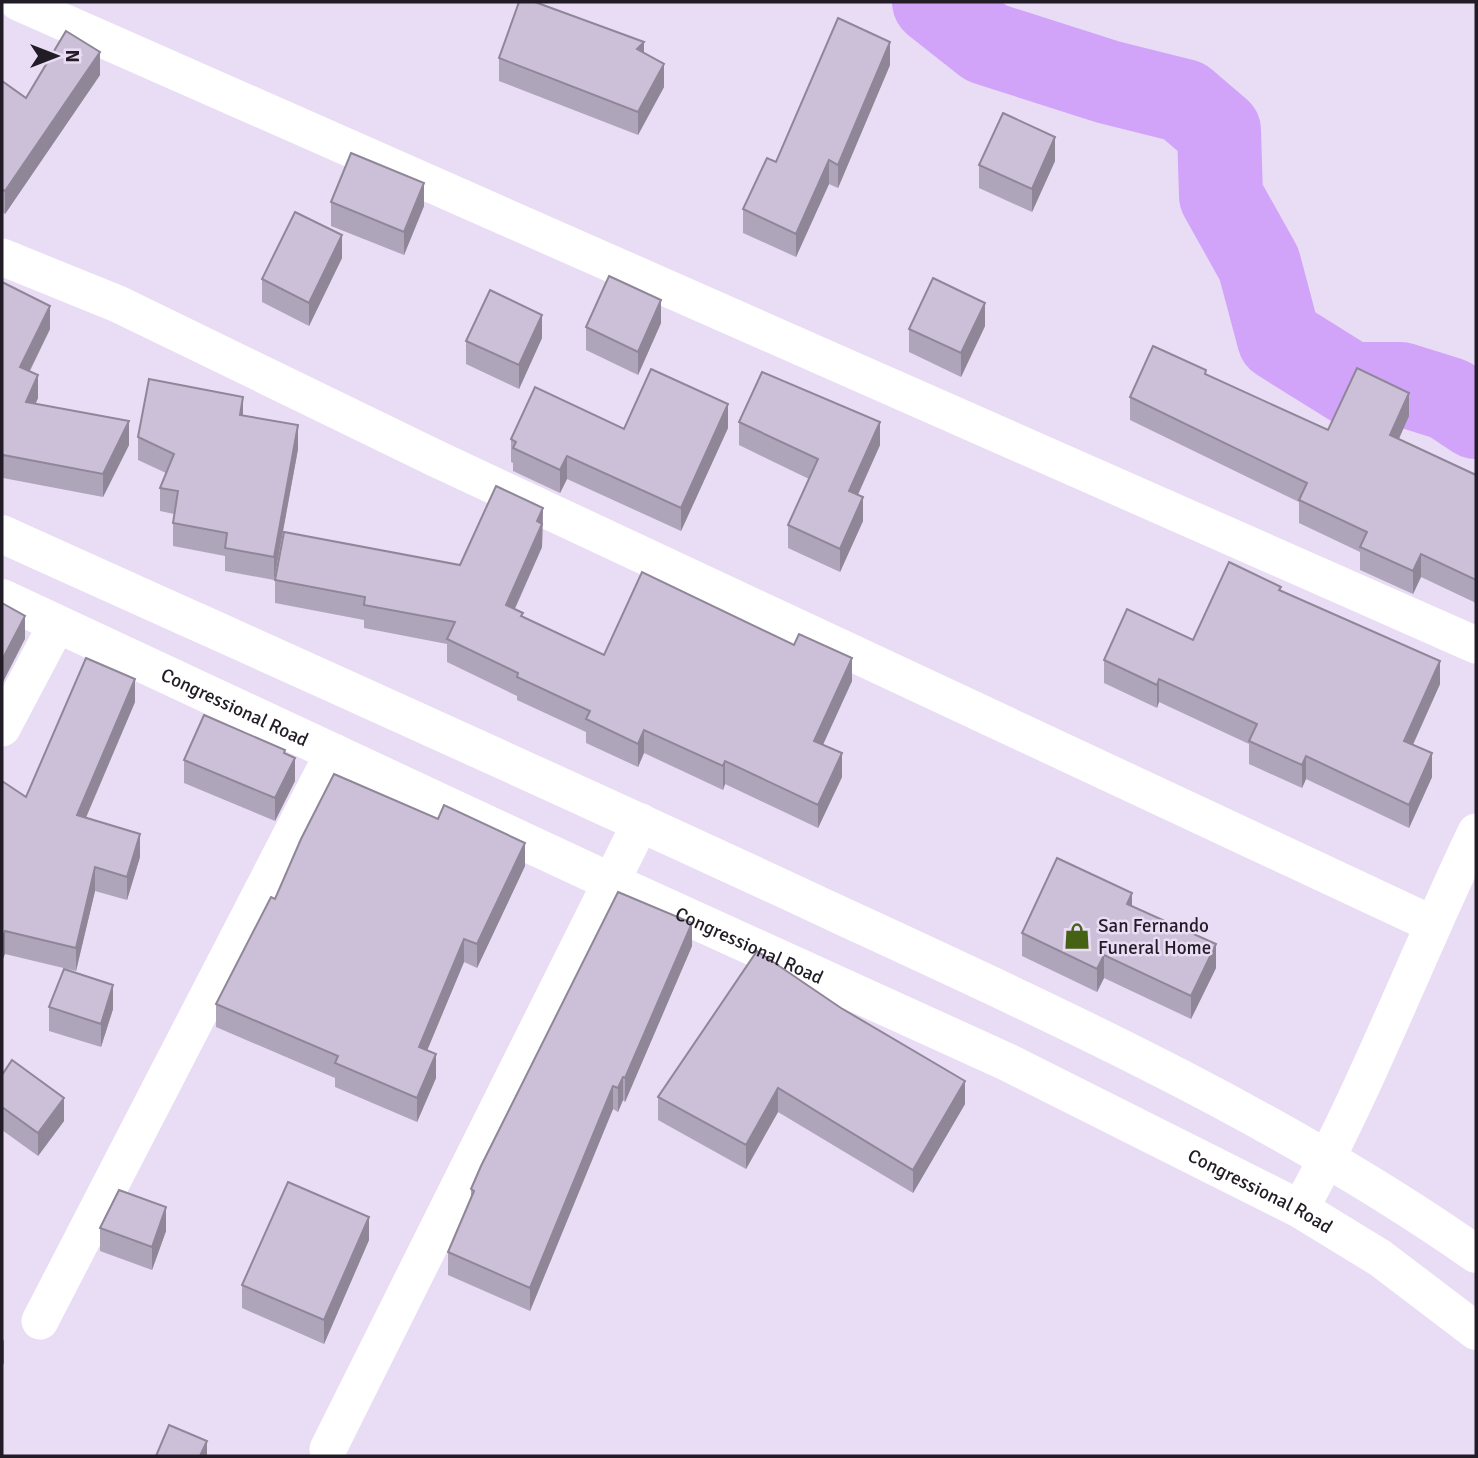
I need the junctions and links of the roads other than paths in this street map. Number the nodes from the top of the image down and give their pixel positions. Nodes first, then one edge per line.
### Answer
1 (18, 2) edge
2 (2, 257) edge
3 (2, 534) edge
4 (2, 598) edge
5 (57, 624) junction
6 (1476, 645) edge
7 (2, 728) edge
8 (334, 752) junction
9 (641, 822) junction
10 (1476, 832) edge
11 (611, 882) junction
12 (1432, 924) junction
13 (1328, 1158) junction
14 (1300, 1209) junction
15 (1476, 1254) edge
16 (40, 1321) dead end
17 (1476, 1331) edge
18 (328, 1449) dead end

1 - 6 street
2 - 12 street
3 - 9 main road
4 - 5 main road, Congressional Road
5 - 7 street
5 - 8 main road, Congressional Road
8 - 11 main road, Congressional Road
8 - 16 street
9 - 11 street
9 - 13 main road
10 - 12 street
11 - 14 main road, Congressional Road
11 - 18 street
12 - 13 street
13 - 14 street
13 - 15 main road
14 - 17 main road, Congressional Road

